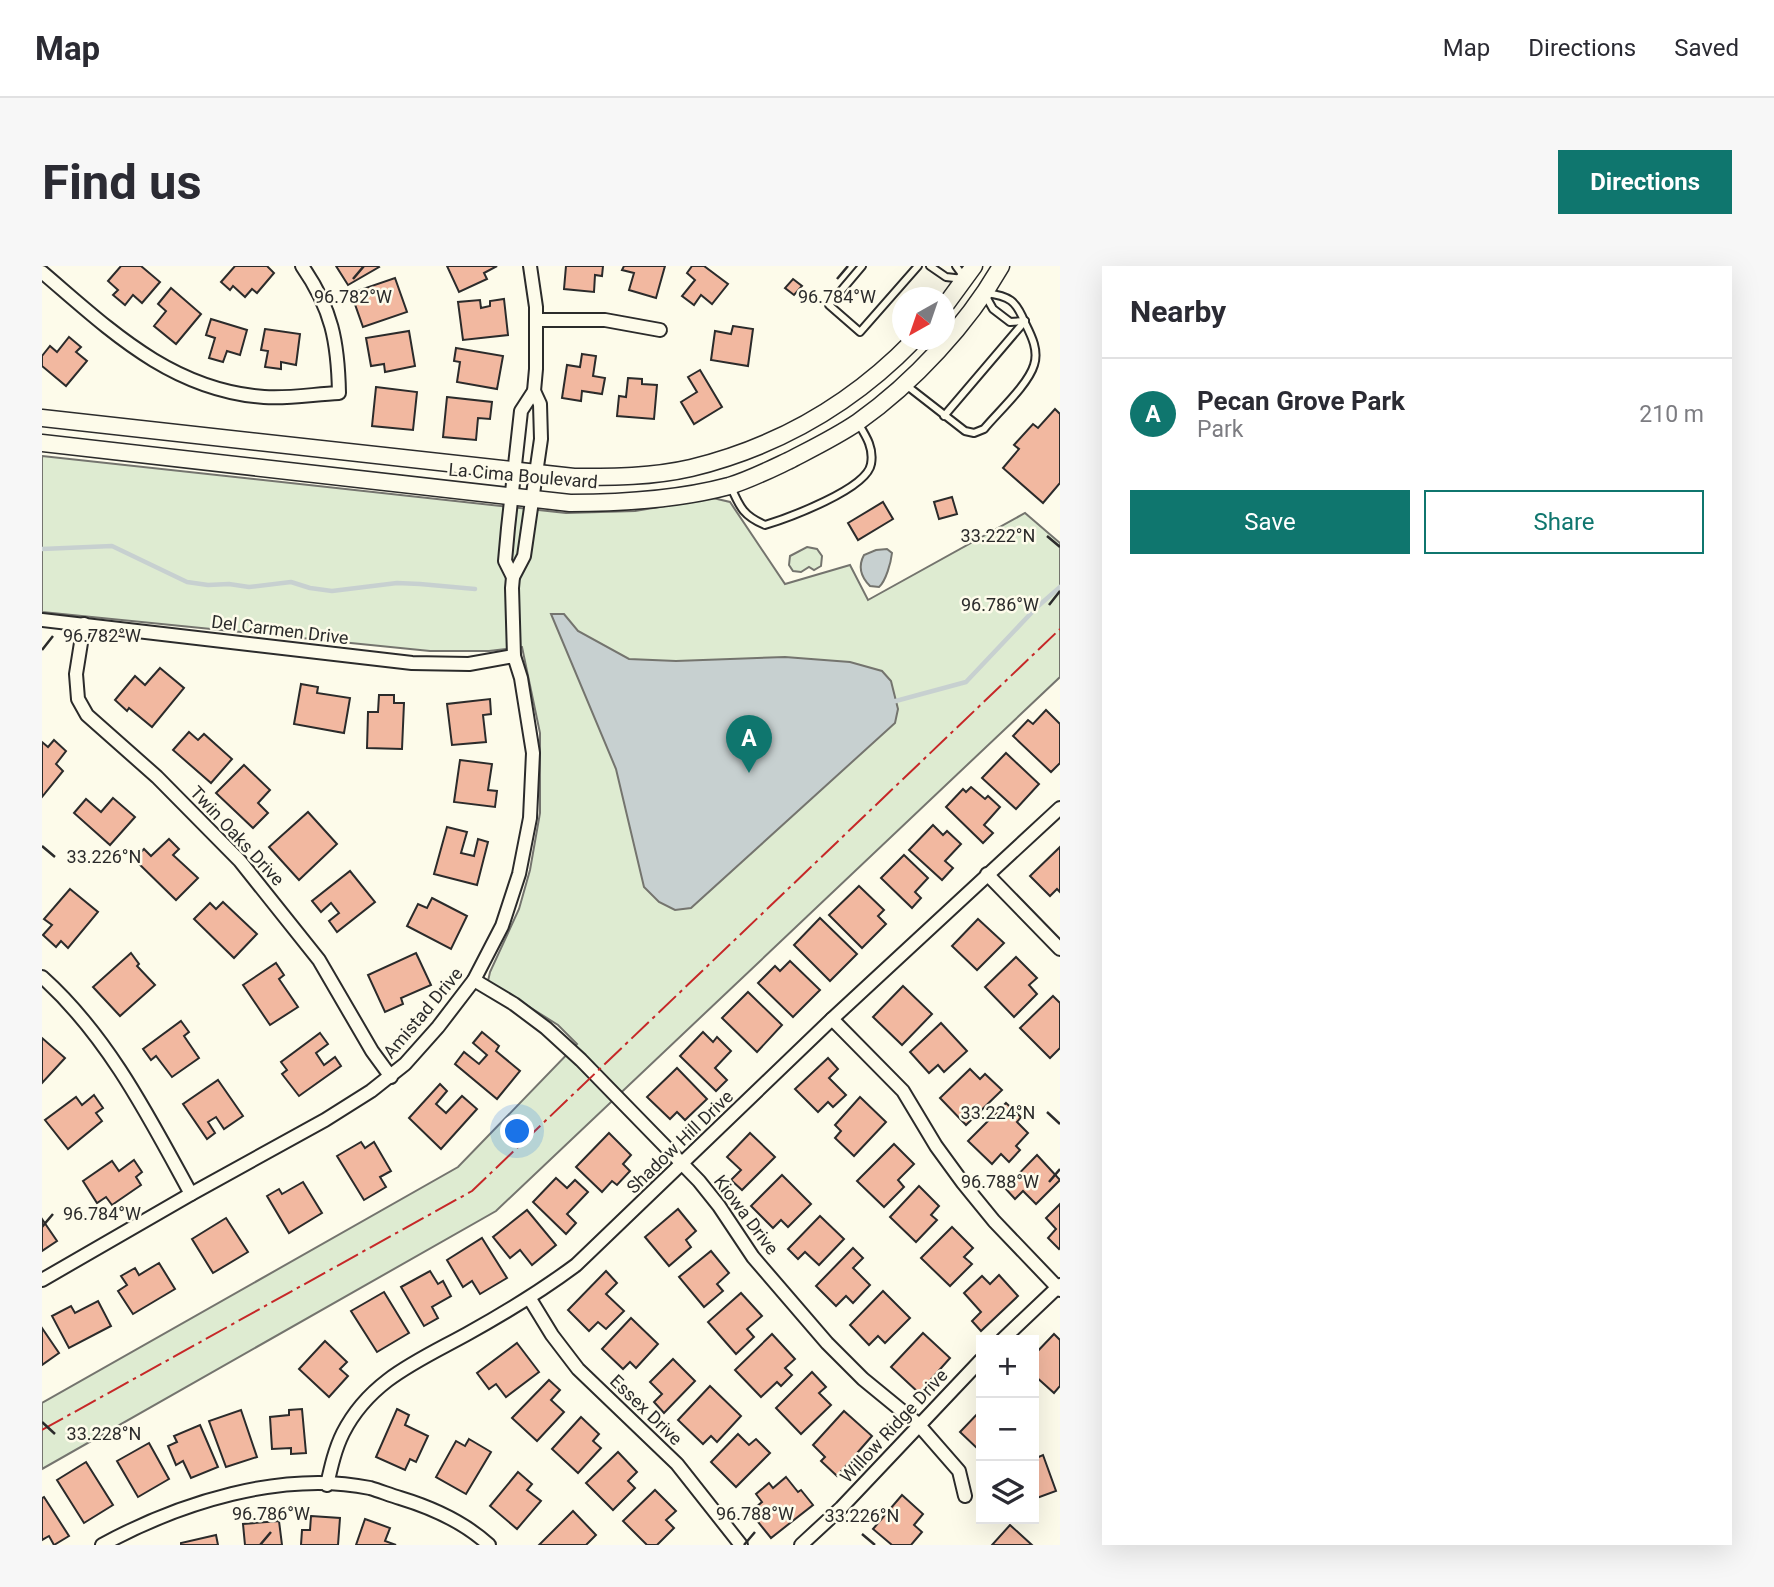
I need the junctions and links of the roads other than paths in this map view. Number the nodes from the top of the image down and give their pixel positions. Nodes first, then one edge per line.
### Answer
1 (302, 266) edge
2 (530, 266) edge
3 (862, 266) edge
4 (918, 266) edge
5 (930, 266) edge
6 (1001, 266) edge
7 (965, 270) edge
8 (42, 272) edge
9 (955, 288) edge
10 (984, 292) junction
11 (536, 320) junction
12 (1025, 321) junction
13 (660, 330) dead end
14 (904, 350) edge
15 (904, 383) junction
16 (534, 391) junction
17 (836, 405) junction
18 (944, 416) junction
19 (42, 418) edge
20 (858, 422) junction
21 (42, 443) edge
22 (720, 459) junction
23 (514, 471) junction
24 (536, 473) junction
25 (730, 485) junction
26 (512, 496) junction
27 (532, 499) junction
28 (513, 577) junction
29 (42, 620) edge
30 (84, 624) junction
31 (514, 656) junction
32 (1060, 808) edge
33 (987, 874) junction
34 (1060, 949) edge
35 (42, 977) edge
36 (474, 980) junction
37 (832, 1019) junction
38 (391, 1077) junction
39 (683, 1165) junction
40 (191, 1194) junction
41 (42, 1280) edge
42 (1059, 1287) edge
43 (530, 1298) junction
44 (1007, 1335) edge
45 (976, 1365) edge
46 (918, 1424) junction
47 (327, 1485) junction
48 (965, 1496) dead end
49 (102, 1545) edge
50 (489, 1545) edge
51 (741, 1545) edge
52 (802, 1545) edge

1 - 8 street
2 - 11 street, Amistad Drive
3 - 4 lane
5 - 7 lane
6 - 10 street, La Cima Boulevard
7 - 9 street
7 - 10 street
10 - 12 lane
10 - 12 lane
10 - 15 street, La Cima Boulevard
11 - 13 street
11 - 16 street, Amistad Drive
12 - 18 lane
12 - 18 lane
14 - 17 street, La Cima Boulevard
15 - 18 lane
15 - 20 street, La Cima Boulevard
16 - 23 street, Amistad Drive
16 - 24 street, Amistad Drive
17 - 20 street
17 - 22 street, La Cima Boulevard
19 - 23 street, La Cima Boulevard
20 - 25 street, La Cima Boulevard
20 - 25 lane
21 - 26 street, La Cima Boulevard
22 - 24 street, La Cima Boulevard
22 - 25 street
23 - 24 street, La Cima Boulevard
23 - 26 street, Amistad Drive
24 - 27 street, Amistad Drive
25 - 27 street, La Cima Boulevard
26 - 27 street, La Cima Boulevard
26 - 28 street, Amistad Drive
27 - 28 street, Amistad Drive
28 - 31 street, Amistad Drive
29 - 30 street, Del Carmen Drive
30 - 31 street, Del Carmen Drive
30 - 38 street, Twin Oaks Drive
31 - 36 street, Amistad Drive
32 - 33 street, Shadow Hill Drive
33 - 34 street
33 - 37 street, Shadow Hill Drive
35 - 40 street
36 - 38 street, Amistad Drive
36 - 39 street, Kiowa Drive
37 - 39 street, Shadow Hill Drive
37 - 42 street
38 - 40 street, Amistad Drive
39 - 43 street, Shadow Hill Drive
39 - 46 street, Kiowa Drive
40 - 41 street, Amistad Drive
42 - 44 street
43 - 47 street, Shadow Hill Drive
43 - 51 street, Essex Drive
45 - 46 street, Willow Ridge Drive
46 - 48 street, Kiowa Drive
46 - 52 street, Willow Ridge Drive
47 - 49 street
47 - 50 street

